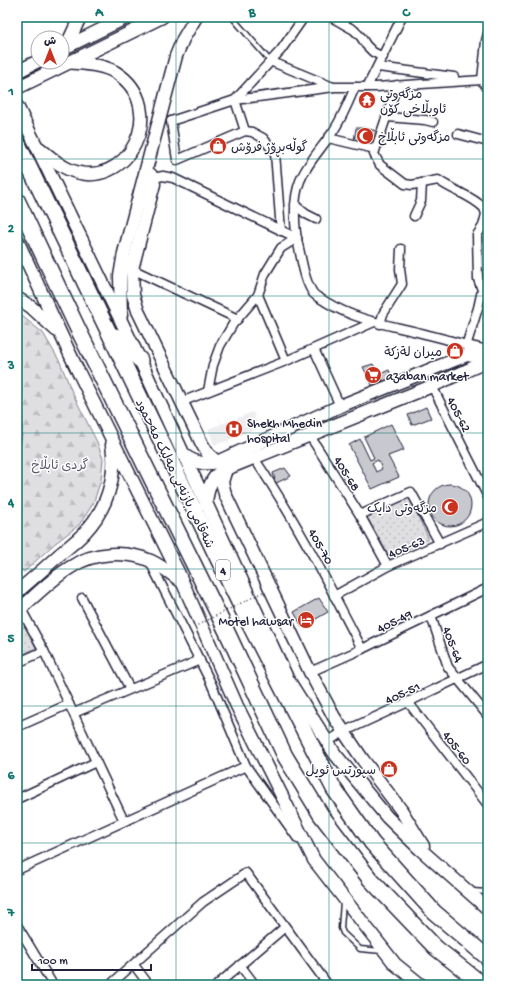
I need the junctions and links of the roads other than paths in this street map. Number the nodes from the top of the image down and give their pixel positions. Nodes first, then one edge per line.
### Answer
1 (80, 17) edge
2 (127, 17) edge
3 (162, 17) edge
4 (196, 17) edge
5 (232, 17) edge
6 (304, 17) edge
7 (331, 17) edge
8 (402, 17) edge
9 (488, 33) edge
10 (70, 36) edge
11 (70, 45) edge
12 (383, 57) junction
13 (70, 61) edge
14 (270, 61) junction
15 (70, 62) edge
16 (30, 65) edge
17 (378, 67) junction
18 (52, 70) edge
19 (17, 72) edge
20 (485, 79) edge
21 (471, 80) junction
22 (397, 85) junction
23 (334, 87) junction
24 (355, 87) junction
25 (367, 87) junction
26 (17, 88) edge
27 (488, 90) edge
28 (235, 100) junction
29 (18, 108) edge
30 (387, 117) junction
31 (433, 122) dead end
32 (245, 131) junction
33 (458, 134) dead end
34 (328, 138) junction
35 (17, 142) edge
36 (488, 142) edge
37 (35, 144) junction
38 (375, 149) junction
39 (149, 174) junction
40 (422, 183) junction
41 (17, 200) edge
42 (296, 205) junction
43 (486, 205) edge
44 (414, 216) dead end
45 (316, 219) dead end
46 (281, 231) junction
47 (297, 238) junction
48 (17, 240) edge
49 (401, 249) dead end
50 (132, 269) junction
51 (485, 290) edge
52 (258, 295) junction
53 (17, 298) edge
54 (238, 319) junction
55 (121, 321) junction
56 (377, 323) junction
57 (108, 329) junction
58 (62, 337) junction
59 (466, 346) junction
60 (314, 348) junction
61 (488, 350) edge
62 (140, 360) junction
63 (488, 360) edge
64 (286, 361) junction
65 (432, 386) junction
66 (208, 391) junction
67 (181, 402) junction
68 (340, 406) junction
69 (111, 436) junction
70 (310, 436) junction
71 (184, 455) junction
72 (254, 458) junction
73 (221, 466) junction
74 (488, 496) edge
75 (206, 504) junction
76 (360, 515) junction
77 (488, 522) edge
78 (440, 544) junction
79 (149, 560) junction
80 (388, 566) junction
81 (182, 582) junction
82 (488, 588) edge
83 (17, 592) edge
84 (334, 596) junction
85 (82, 598) dead end
86 (19, 610) edge
87 (431, 616) junction
88 (362, 649) junction
89 (44, 651) junction
90 (200, 660) junction
91 (17, 663) edge
92 (488, 664) edge
93 (310, 672) junction
94 (287, 678) junction
95 (458, 678) junction
96 (130, 689) junction
97 (289, 702) junction
98 (408, 702) junction
99 (69, 704) junction
100 (241, 713) junction
101 (74, 714) junction
102 (488, 716) edge
103 (227, 720) junction
104 (17, 727) edge
105 (343, 732) junction
106 (327, 742) junction
107 (96, 762) junction
108 (246, 766) junction
109 (17, 799) edge
110 (488, 805) edge
111 (124, 821) junction
112 (314, 860) junction
113 (433, 860) junction
114 (17, 870) edge
115 (467, 890) junction
116 (488, 892) edge
117 (343, 897) junction
118 (488, 909) edge
119 (17, 925) edge
120 (285, 927) junction
121 (386, 951) junction
122 (488, 958) edge
123 (134, 965) junction
124 (240, 965) junction
125 (53, 985) edge
126 (110, 985) edge
127 (149, 985) edge
128 (217, 985) edge
129 (255, 985) edge
130 (328, 985) edge
131 (421, 985) edge
132 (483, 985) edge

1 - 10 main road
2 - 11 main road
3 - 13 main road
4 - 39 main road
5 - 14 lane
6 - 14 street
7 - 12 street
8 - 12 street
9 - 20 street
12 - 17 street
14 - 23 street
14 - 28 street
15 - 37 main road
16 - 19 main road
17 - 21 street
17 - 25 street
18 - 26 main road
20 - 21 street
20 - 27 street
21 - 22 street
22 - 25 street
22 - 30 street
23 - 24 street
23 - 28 street
24 - 25 street
24 - 34 street
28 - 32 street
28 - 32 street
29 - 37 main road
30 - 31 street
30 - 38 street
32 - 46 street
33 - 36 street
34 - 38 street
34 - 42 street
35 - 57 highway, شەقامی بازنەیی مەلیک مەحمود / 4
37 - 55 main road
38 - 40 street
39 - 46 street
39 - 50 main road
39 - 55 main road
40 - 43 street
40 - 44 street
41 - 132 highway, شەقامی بازنەیی مەلیک مەحمود / 4
42 - 45 street
42 - 47 street
43 - 51 street
46 - 47 street
47 - 52 street
47 - 56 street
48 - 58 main road
49 - 56 street
50 - 54 street
50 - 67 main road
51 - 59 street
52 - 54 street
52 - 64 street
53 - 58 main road
54 - 66 street
55 - 62 main road
56 - 59 street
56 - 60 street
57 - 62 highway
57 - 97 highway, شەقامی بازنەیی مەلیک مەحمود / 4
58 - 69 main road
59 - 61 street
60 - 64 street
60 - 68 street
62 - 71 main road
63 - 65 main road
63 - 68 main road
64 - 66 street
65 - 70 main road
65 - 74 street, 405-62
66 - 67 street
67 - 73 main road
68 - 73 main road
69 - 81 main road
69 - 83 main road
70 - 72 main road
70 - 76 street, 405-68
71 - 73 main road
71 - 75 main road
72 - 73 main road
72 - 84 street, 405-70
73 - 75 main road
73 - 93 main road
75 - 94 main road
76 - 78 street
76 - 80 street, 405-68
77 - 78 street, 405-63
78 - 80 street, 405-63
79 - 81 main road
79 - 86 main road
79 - 90 street
80 - 84 street, 405-63
81 - 100 main road
82 - 87 street, 405-49
84 - 88 street, 405-70
85 - 96 street
86 - 89 street
87 - 88 street, 405-49
87 - 95 street, 405-64
88 - 93 street, 405-49
89 - 91 street
89 - 99 street
90 - 96 street
90 - 103 street
92 - 95 street, 405-51
93 - 105 main road
94 - 97 highway
94 - 106 main road
95 - 98 street, 405-51
95 - 102 street, 405-64
96 - 101 street
97 - 122 highway, شەقامی بازنەیی مەلیک مەحمود / 4
98 - 105 street, 405-51
98 - 110 street, 405-60
99 - 101 street
99 - 104 street
100 - 103 street
100 - 112 main road
101 - 107 street
103 - 108 street
105 - 106 street, 405-51
105 - 113 main road
106 - 113 main road
107 - 109 street
107 - 111 street
108 - 111 street
108 - 112 street
111 - 114 street
112 - 117 main road
113 - 115 main road
115 - 116 lane
115 - 118 main road
117 - 121 main road
117 - 121 lane
119 - 125 street
120 - 123 street
120 - 124 street
120 - 130 street
121 - 131 main road
123 - 126 street
123 - 127 street
124 - 128 street
124 - 129 street

